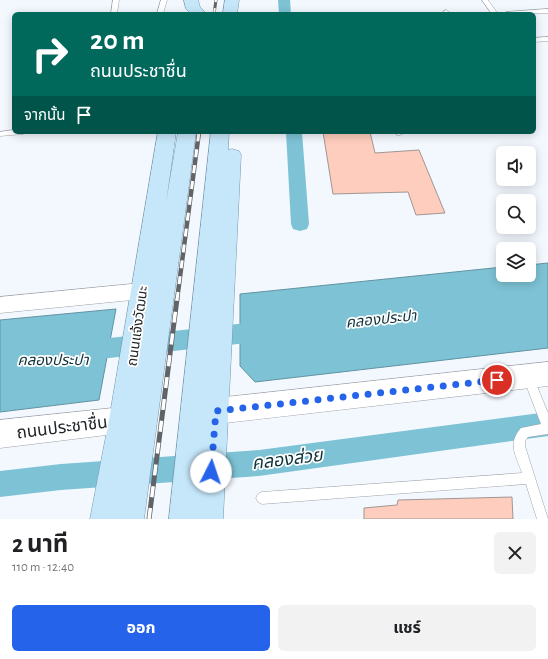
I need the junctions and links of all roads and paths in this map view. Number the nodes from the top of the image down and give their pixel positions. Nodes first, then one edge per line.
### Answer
1 (116, 0) edge
2 (164, 0) edge
3 (191, 0) edge
4 (207, 0) edge
5 (485, 0) edge
6 (548, 11) edge
7 (114, 12) edge
8 (161, 12) edge
9 (189, 12) edge
10 (197, 12) edge
11 (204, 12) edge
12 (493, 12) edge
13 (534, 12) edge
14 (548, 39) edge
15 (536, 40) edge
16 (12, 133) edge
17 (0, 134) edge
18 (172, 134) edge
19 (172, 134) edge
20 (230, 134) edge
21 (230, 134) edge
22 (142, 290) junction
23 (0, 305) edge
24 (536, 384) edge
25 (216, 411) junction
26 (123, 420) junction
27 (548, 428) edge
28 (0, 434) edge
29 (529, 478) junction
30 (262, 498) dead end
31 (107, 509) edge
32 (129, 519) edge
33 (184, 519) edge
34 (208, 519) edge
35 (543, 519) edge

1 - 7 lane
2 - 8 lane
3 - 9 main road
3 - 10 main road
4 - 11 main road
5 - 12 lane
6 - 13 lane
14 - 15 lane
16 - 17 lane
18 - 22 main road, ถนนแจ้งวัฒนะ
19 - 32 main road, ถนนแจ้งวัฒนะ
20 - 25 main road
21 - 33 main road
22 - 23 street
22 - 26 main road, ถนนแจ้งวัฒนะ
24 - 25 main road
24 - 27 lane
25 - 34 main road
26 - 28 main road, ถนนประชาชื่น
26 - 31 main road, ถนนแจ้งวัฒนะ
27 - 29 lane
29 - 30 lane
29 - 35 lane

